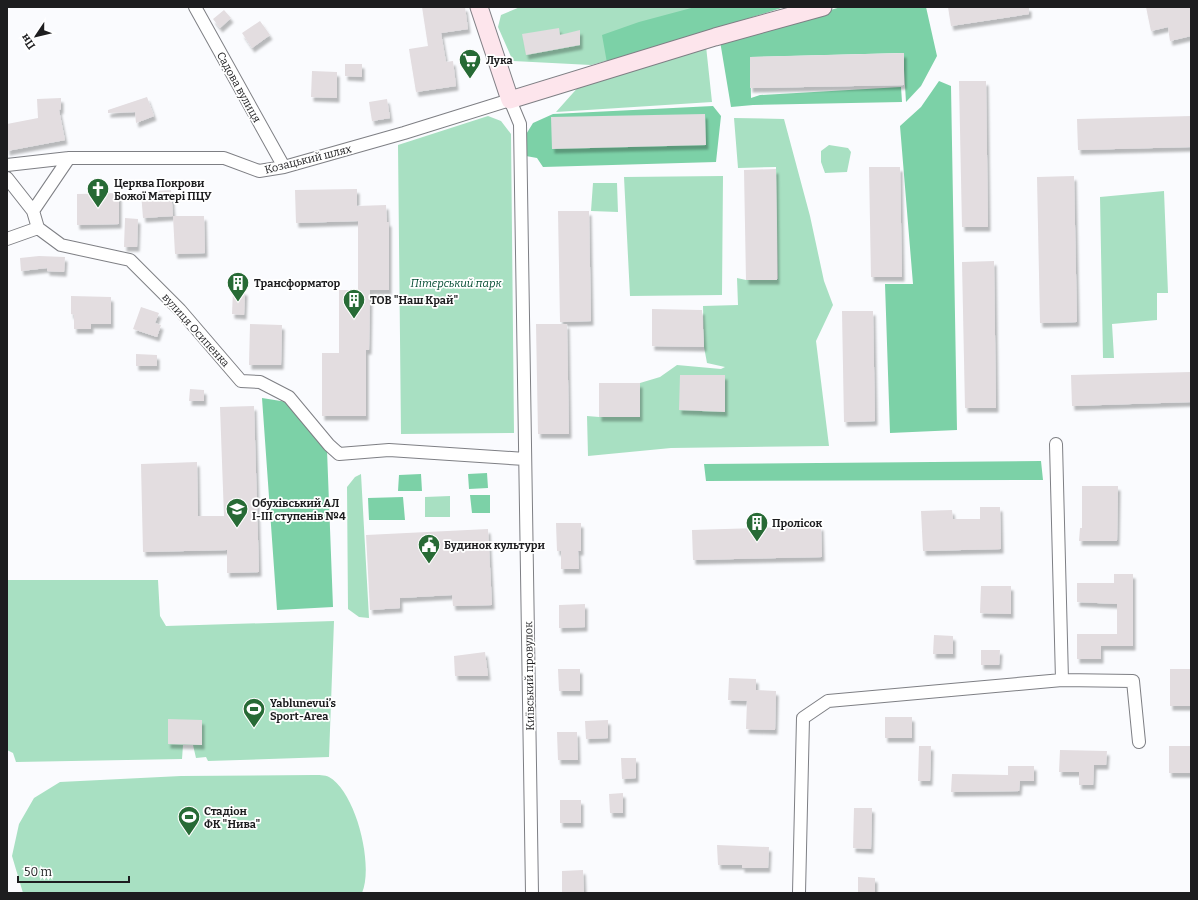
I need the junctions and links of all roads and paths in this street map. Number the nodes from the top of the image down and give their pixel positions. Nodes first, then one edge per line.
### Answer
1 (195, 7) edge
2 (479, 7) edge
3 (823, 7) edge
4 (510, 100) junction
5 (69, 158) junction
6 (7, 165) edge
7 (284, 167) junction
8 (7, 178) edge
9 (32, 211) junction
10 (38, 228) junction
11 (7, 239) edge
12 (1056, 444) dead end
13 (525, 459) junction
14 (1062, 680) junction
15 (1139, 742) dead end
16 (532, 893) edge
17 (799, 893) edge

1 - 7 street, Садова вулиця
2 - 4 street
3 - 4 street
4 - 7 street, Козацький шлях
4 - 13 street, Київський провулок
5 - 6 street, Козацький шлях
5 - 7 street, Козацький шлях
5 - 9 street
8 - 9 street
9 - 10 street
10 - 11 street
10 - 13 street, вулиця Осипенка
12 - 14 street
13 - 16 street, Київський провулок
14 - 15 street
14 - 17 street

